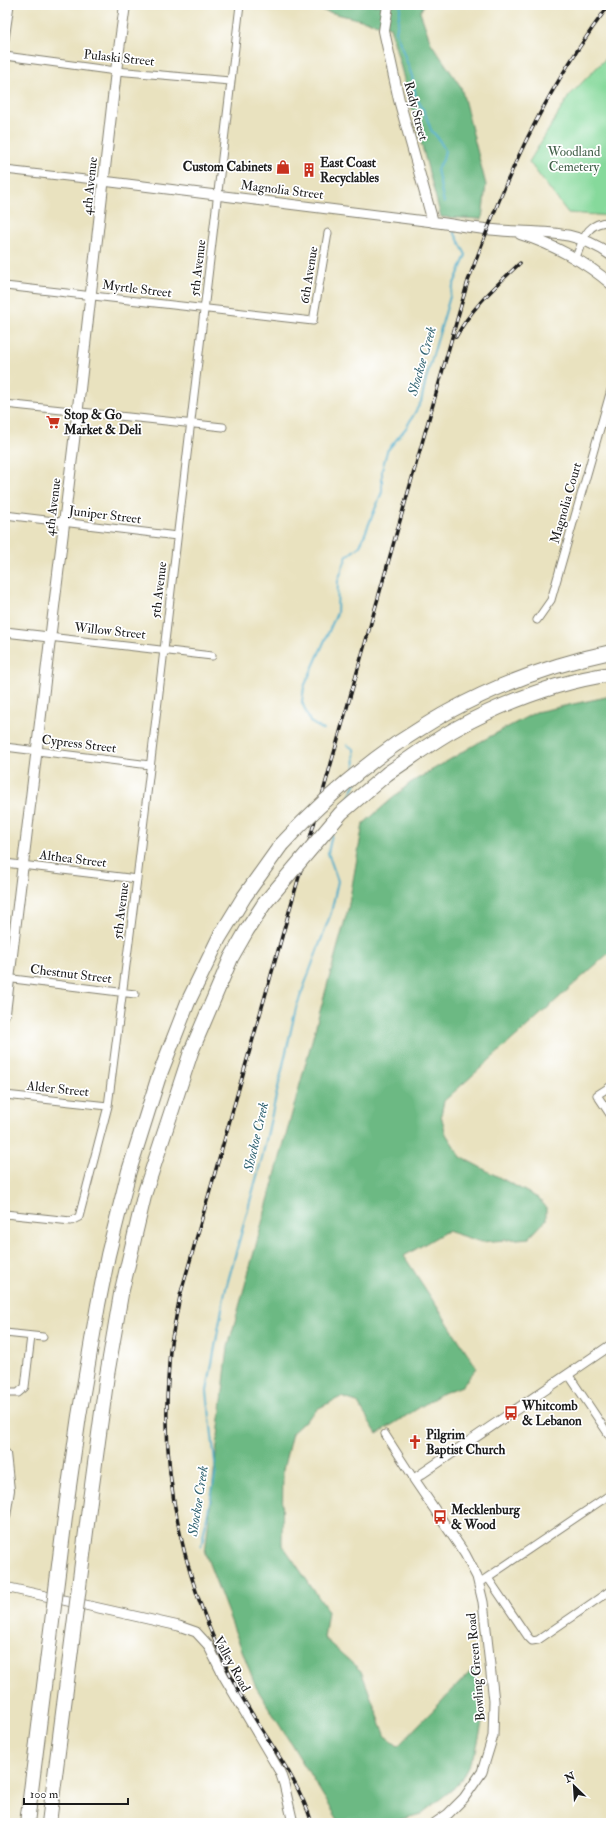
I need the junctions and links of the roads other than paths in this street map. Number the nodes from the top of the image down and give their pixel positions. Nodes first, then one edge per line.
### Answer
1 (10, 5) edge
2 (125, 5) edge
3 (240, 5) edge
4 (388, 5) edge
5 (5, 39) edge
6 (5, 56) edge
7 (116, 71) junction
8 (230, 81) junction
9 (5, 170) edge
10 (103, 181) junction
11 (219, 195) junction
12 (433, 222) junction
13 (611, 222) edge
14 (508, 231) junction
15 (328, 233) dead end
16 (584, 239) junction
17 (611, 254) edge
18 (575, 260) junction
19 (611, 284) edge
20 (5, 286) edge
21 (90, 295) junction
22 (205, 308) junction
23 (313, 321) joint
24 (611, 390) edge
25 (5, 404) edge
26 (78, 412) junction
27 (191, 423) junction
28 (223, 427) dead end
29 (5, 515) edge
30 (64, 522) junction
31 (178, 536) junction
32 (537, 620) dead end
33 (5, 632) edge
34 (49, 637) junction
35 (164, 650) junction
36 (611, 652) edge
37 (212, 656) dead end
38 (611, 674) edge
39 (5, 748) edge
40 (36, 751) junction
41 (150, 765) junction
42 (5, 863) edge
43 (23, 865) junction
44 (137, 879) junction
45 (7, 978) edge
46 (122, 993) junction
47 (135, 994) dead end
48 (5, 1013) edge
49 (611, 1086) edge
50 (5, 1095) edge
51 (108, 1106) junction
52 (611, 1116) edge
53 (5, 1214) edge
54 (5, 1333) edge
55 (31, 1336) junction
56 (43, 1337) dead end
57 (611, 1345) edge
58 (568, 1374) junction
59 (5, 1393) edge
60 (385, 1434) dead end
61 (611, 1438) edge
62 (5, 1454) edge
63 (414, 1479) junction
64 (611, 1494) edge
65 (6, 1513) edge
66 (488, 1578) junction
67 (479, 1583) junction
68 (5, 1587) edge
69 (611, 1590) edge
70 (27, 1823) edge
71 (49, 1823) edge
72 (293, 1823) edge
73 (435, 1823) edge

1 - 5 street
2 - 7 main road, 4th Avenue
3 - 8 street, 5th Avenue
4 - 12 main road, Rady Street
6 - 7 street, Pulaski Street
7 - 8 street, Pulaski Street
7 - 10 main road, 4th Avenue
8 - 11 street, 5th Avenue
9 - 10 street, Magnolia Street
10 - 11 street, Magnolia Street
10 - 21 main road, 4th Avenue
11 - 12 street, Magnolia Street
11 - 22 street, 5th Avenue
12 - 14 main road, Magnolia Street
13 - 16 street
14 - 16 main road, Magnolia Street
14 - 18 main road, Magnolia Street
15 - 23 street, 6th Avenue
16 - 17 main road, Magnolia Street
16 - 18 street
18 - 19 main road, Magnolia Street
20 - 21 street, Myrtle Street
21 - 22 street, Myrtle Street
21 - 26 main road, 4th Avenue
22 - 23 street, Myrtle Street
22 - 27 street, 5th Avenue
24 - 32 street, Magnolia Court
25 - 26 street
26 - 27 street
26 - 30 main road, 4th Avenue
27 - 28 street
27 - 31 street, 5th Avenue
29 - 30 street, Juniper Street
30 - 31 street, Juniper Street
30 - 34 main road, 4th Avenue
31 - 35 street, 5th Avenue
33 - 34 street, Willow Street
34 - 35 street, Willow Street
34 - 40 main road, 4th Avenue
35 - 37 street, Willow Street
35 - 41 street, 5th Avenue
36 - 70 highway, bridge
38 - 71 highway, bridge
39 - 40 street, Cypress Street
40 - 41 street, Cypress Street
40 - 43 main road, 4th Avenue
41 - 44 street, 5th Avenue
42 - 43 street, Althea Street
43 - 44 street, Althea Street
43 - 45 main road, 4th Avenue
44 - 46 street, 5th Avenue
45 - 46 street, Chestnut Street
45 - 48 main road, 4th Avenue
46 - 47 street, Chestnut Street
46 - 51 street, 5th Avenue
49 - 52 street
50 - 51 street, Alder Street
51 - 53 street, 5th Avenue
54 - 55 street
55 - 56 street
55 - 59 street
57 - 58 street
58 - 61 street
58 - 63 street
60 - 63 street
62 - 65 main road
63 - 67 street, Bowling Green Road
64 - 66 street
66 - 67 street
66 - 69 street
67 - 73 street, Bowling Green Road
68 - 72 street, Valley Road

